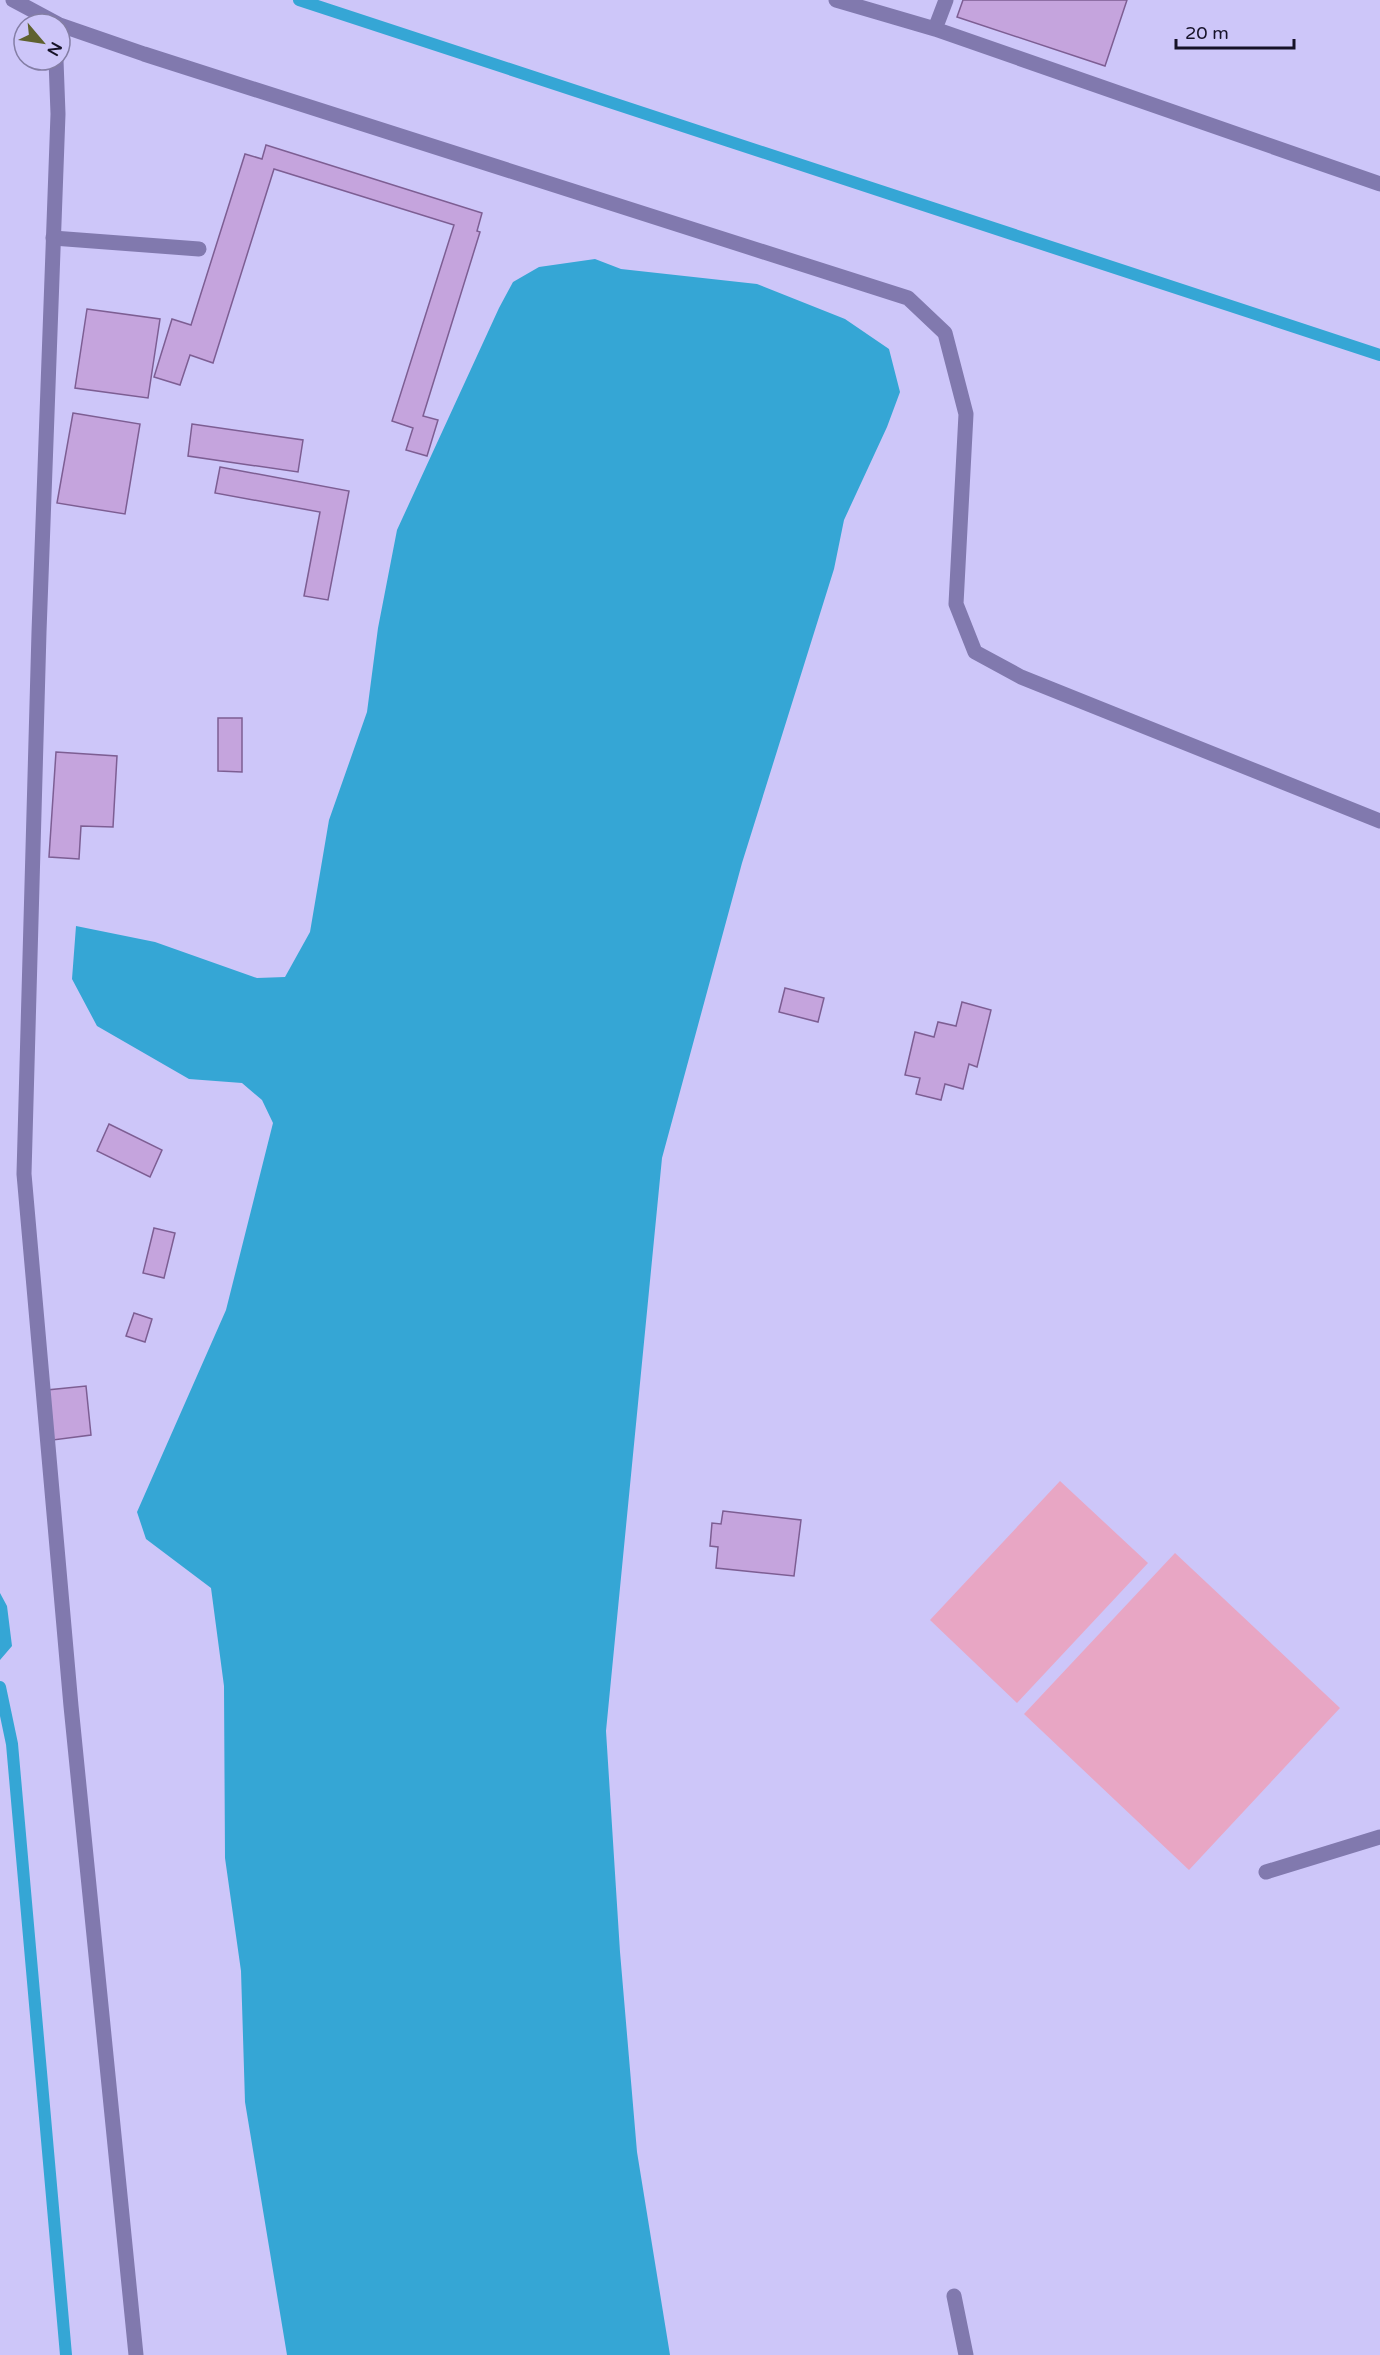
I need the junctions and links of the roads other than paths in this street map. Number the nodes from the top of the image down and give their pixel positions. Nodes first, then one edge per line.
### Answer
1 (836, 0) edge
2 (946, 0) edge
3 (16, 1) edge
4 (36, 12) edge
5 (72, 29) edge
6 (935, 29) junction
7 (56, 72) edge
8 (1380, 184) edge
9 (53, 238) junction
10 (199, 249) dead end
11 (1380, 821) edge
12 (1380, 1837) edge
13 (1266, 1872) dead end
14 (954, 2296) dead end
15 (136, 2355) edge
16 (966, 2355) edge

1 - 6 street
2 - 6 street
3 - 4 street
5 - 11 street
6 - 8 street
7 - 9 street
9 - 10 street
9 - 15 street
12 - 13 street
14 - 16 street

